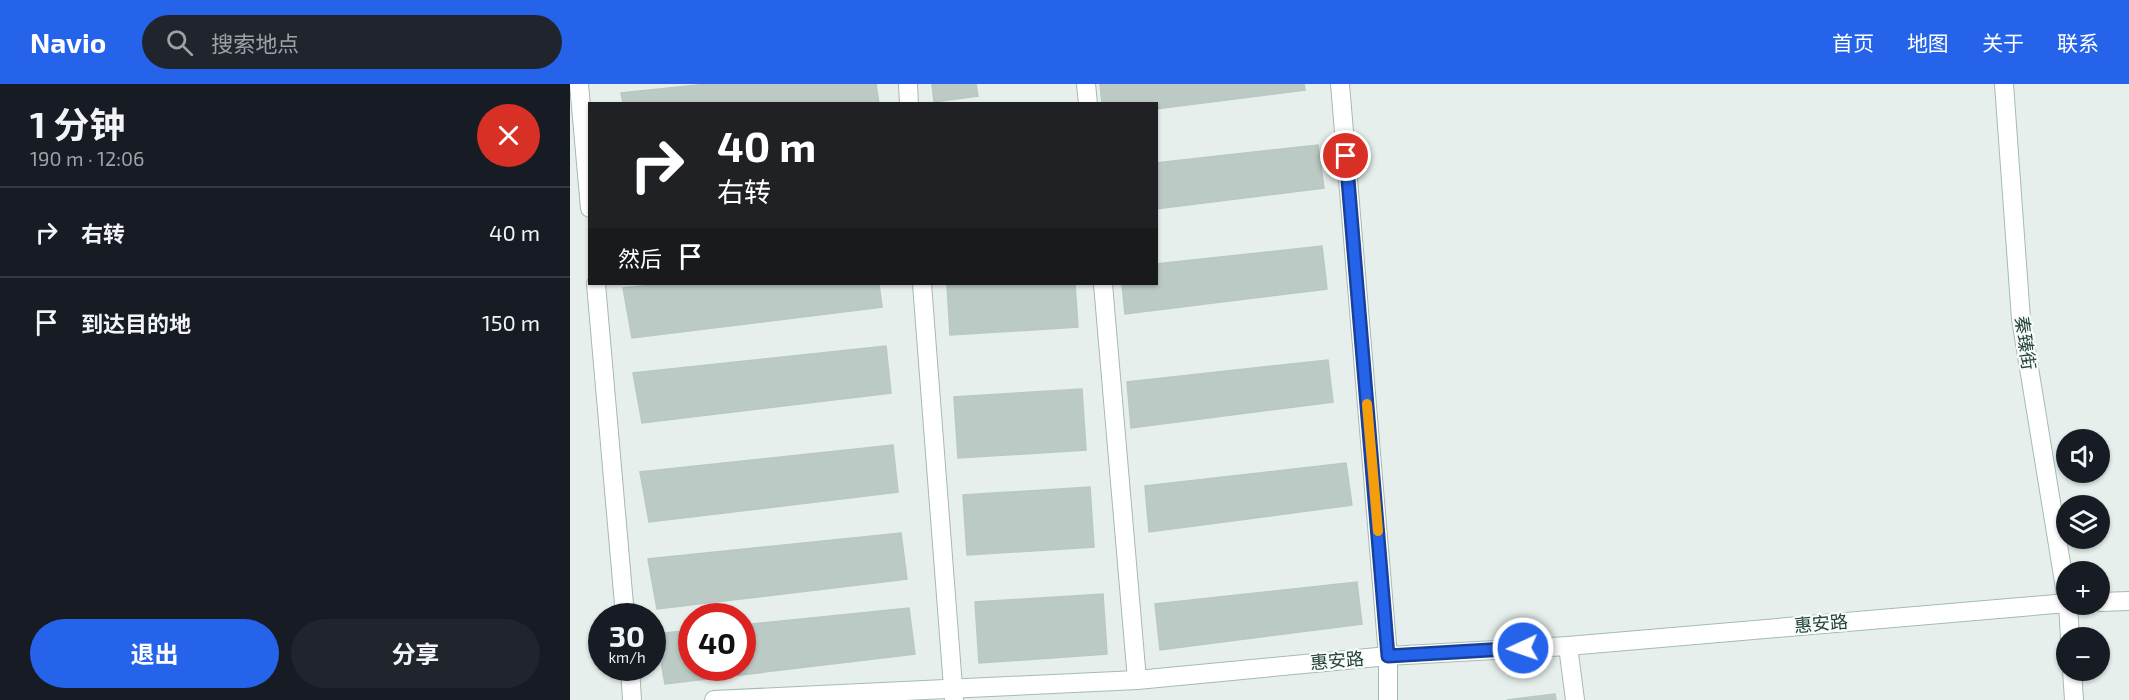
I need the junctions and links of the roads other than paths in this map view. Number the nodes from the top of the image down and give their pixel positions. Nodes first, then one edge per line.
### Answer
1 (579, 84) edge
2 (908, 84) edge
3 (1086, 84) edge
4 (1340, 84) edge
5 (2004, 84) edge
6 (909, 102) edge
7 (1088, 102) edge
8 (579, 187) edge
9 (588, 204) edge
10 (596, 285) edge
11 (922, 285) edge
12 (1103, 285) edge
13 (2060, 561) edge
14 (2129, 601) edge
15 (2110, 602) edge
16 (624, 603) edge
17 (2056, 603) edge
18 (1568, 646) junction
19 (1388, 656) junction
20 (1137, 680) junction
21 (631, 681) edge
22 (2073, 681) edge
23 (953, 694) edge
24 (632, 700) edge
25 (714, 700) edge
26 (1388, 700) edge
27 (1575, 700) edge
28 (2074, 700) edge

1 - 8 street
2 - 6 street
3 - 7 street
4 - 19 street
5 - 13 street, 秦臻街
8 - 9 street
10 - 16 street
11 - 23 street
12 - 20 street
14 - 15 street
17 - 18 street, 惠安路
18 - 19 street, 惠安路
18 - 27 street
19 - 20 street, 惠安路
19 - 26 street
20 - 23 street, 惠安路
21 - 24 street
22 - 28 street
23 - 25 street, 惠安路

